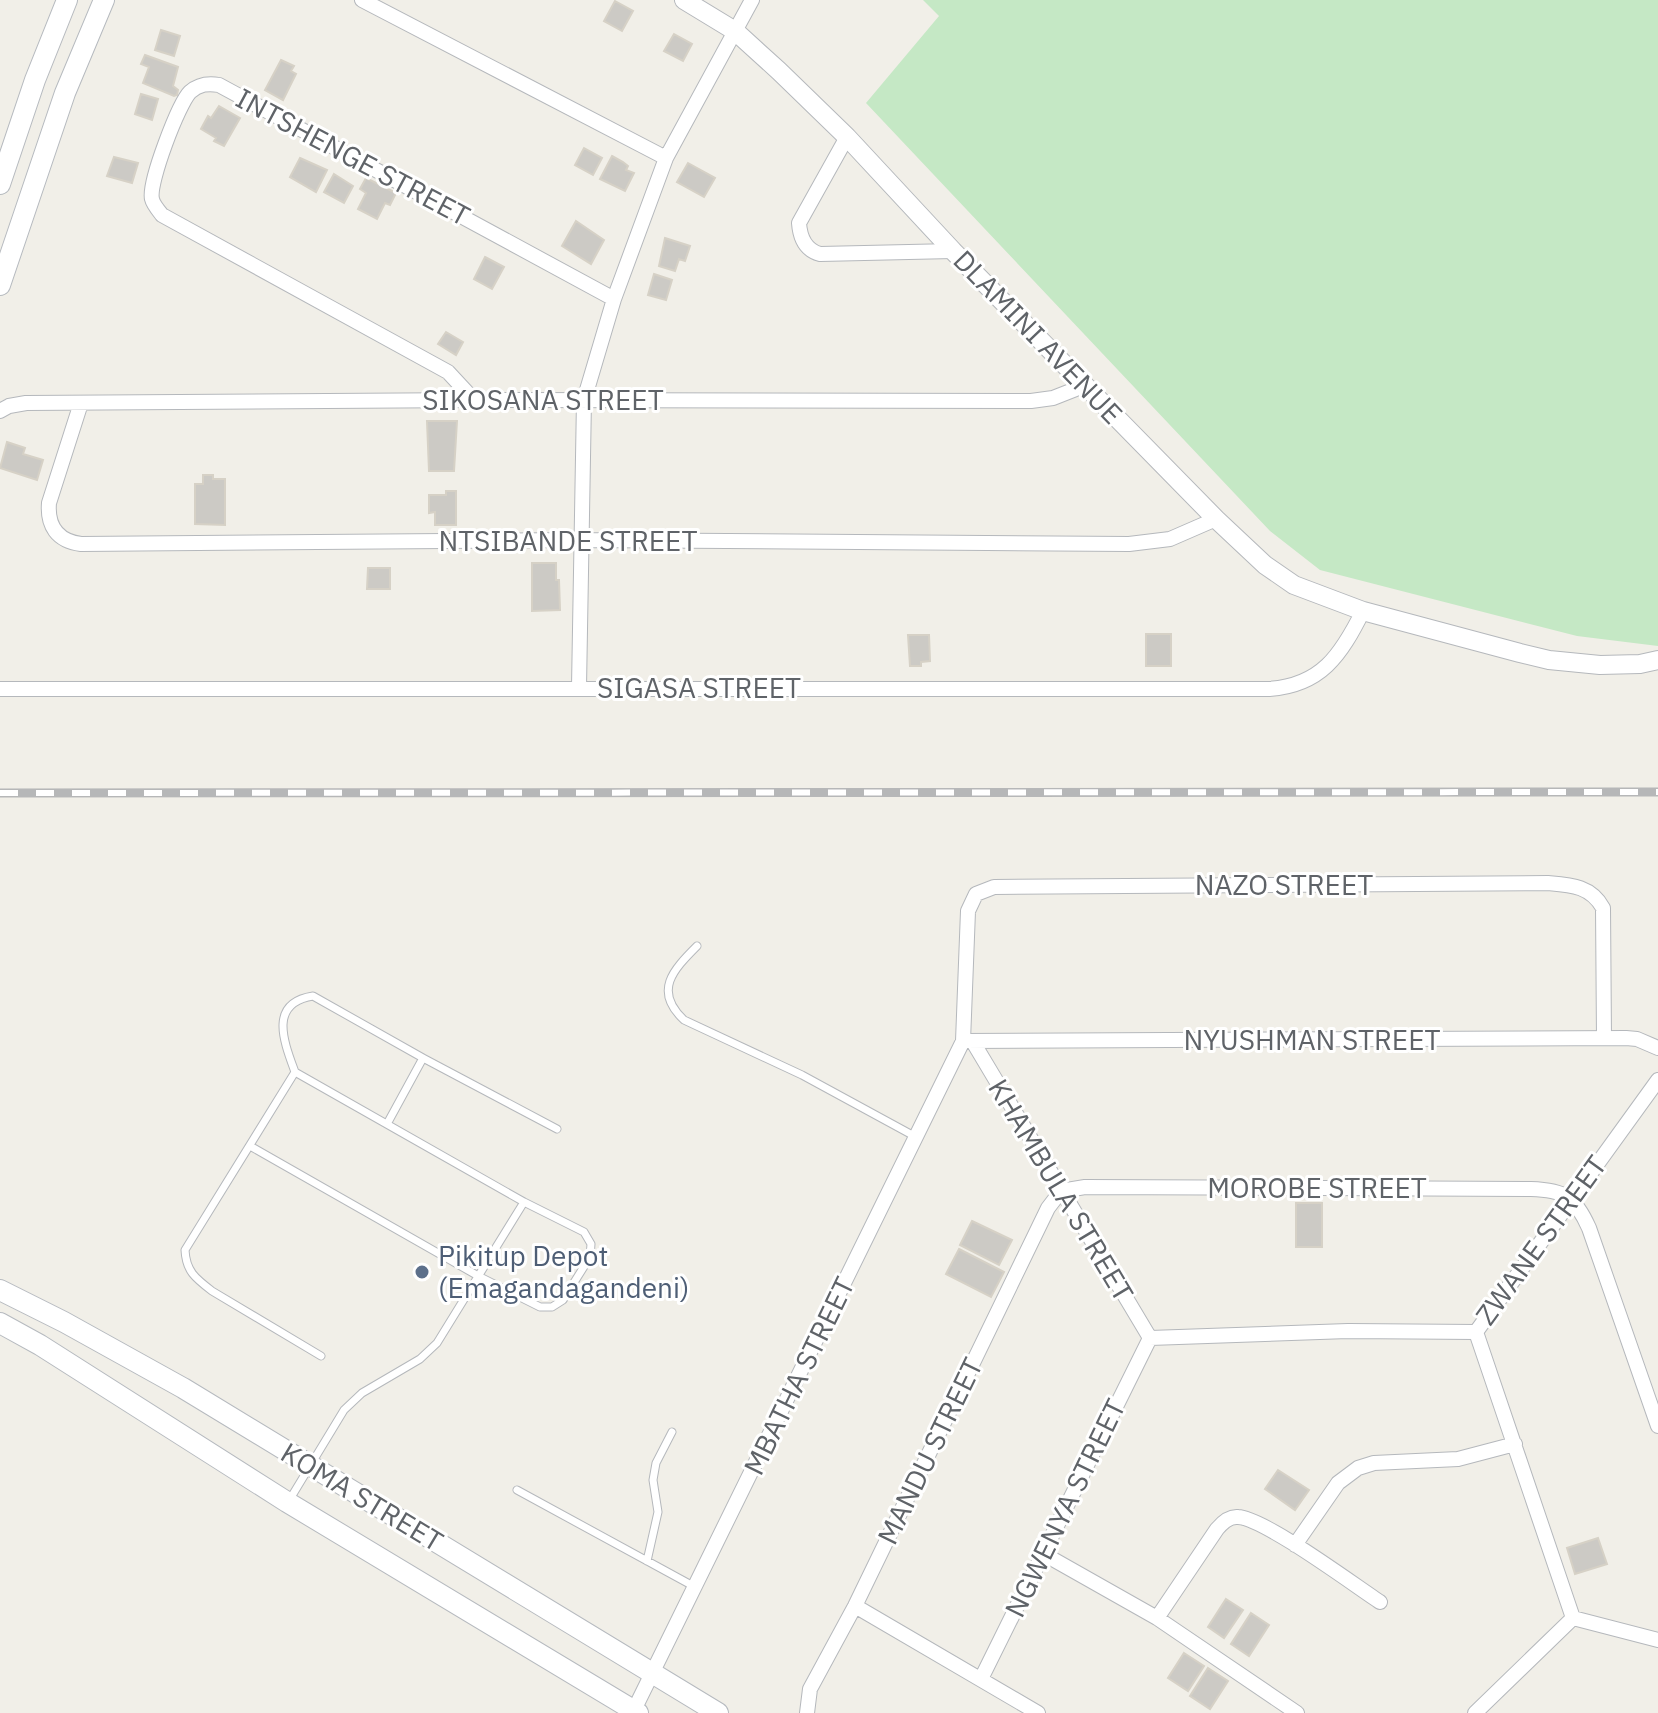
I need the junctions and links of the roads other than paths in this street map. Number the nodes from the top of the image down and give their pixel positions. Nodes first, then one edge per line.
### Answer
1 (67, 0) edge
2 (104, 0) edge
3 (362, 0) edge
4 (684, 0) edge
5 (752, 0) edge
6 (735, 31) junction
7 (847, 137) junction
8 (666, 158) junction
9 (0, 184) edge
10 (953, 251) junction
11 (0, 285) edge
12 (614, 299) junction
13 (1086, 385) junction
14 (474, 400) junction
15 (584, 400) junction
16 (81, 403) junction
17 (0, 411) edge
18 (1216, 519) junction
19 (581, 540) junction
20 (1363, 611) junction
21 (1658, 660) edge
22 (579, 687) junction
23 (0, 689) edge
24 (697, 946) dead end
25 (1604, 1038) junction
26 (968, 1041) junction
27 (1658, 1048) edge
28 (423, 1058) junction
29 (295, 1072) junction
30 (1658, 1080) edge
31 (387, 1124) junction
32 (557, 1129) dead end
33 (916, 1137) junction
34 (250, 1146) junction
35 (1061, 1191) junction
36 (1571, 1198) junction
37 (524, 1202) junction
38 (480, 1277) junction
39 (0, 1290) edge
40 (0, 1323) edge
41 (1476, 1332) junction
42 (1150, 1338) junction
43 (321, 1356) dead end
44 (1658, 1426) edge
45 (672, 1432) dead end
46 (1515, 1444) junction
47 (309, 1465) junction
48 (517, 1490) dead end
49 (287, 1502) junction
50 (1295, 1545) junction
51 (1042, 1553) junction
52 (647, 1561) junction
53 (695, 1587) junction
54 (1380, 1602) dead end
55 (855, 1606) junction
56 (1157, 1618) junction
57 (1573, 1618) junction
58 (1658, 1640) edge
59 (653, 1673) junction
60 (981, 1679) junction
61 (636, 1712) edge
62 (718, 1713) edge
63 (807, 1713) edge
64 (1038, 1713) edge
65 (1297, 1713) edge
66 (1475, 1713) edge

1 - 9 main road
2 - 11 main road
3 - 8 street
4 - 6 street, DLAMINI AVENUE
5 - 6 street
6 - 7 street, DLAMINI AVENUE
6 - 8 street
7 - 10 street, DLAMINI AVENUE
7 - 10 street
8 - 12 street
10 - 13 street, DLAMINI AVENUE
12 - 14 street, INTSHENGE STREET
12 - 15 street
13 - 15 street, SIKOSANA STREET
13 - 18 street, DLAMINI AVENUE
14 - 15 street, SIKOSANA STREET
14 - 16 street, SIKOSANA STREET
15 - 19 street
16 - 17 street, SIKOSANA STREET
16 - 19 street, NTSIBANDE STREET
18 - 19 street, NTSIBANDE STREET
18 - 20 street, DLAMINI AVENUE
19 - 22 street
20 - 21 street, DLAMINI AVENUE
20 - 22 street, SIGASA STREET
22 - 23 street, SIGASA STREET
24 - 33 lane
25 - 26 street, NYUSHMAN STREET
25 - 26 street, NAZO STREET
25 - 27 street, NYUSHMAN STREET
26 - 33 street, MBATHA STREET
26 - 35 street, KHAMBULA STREET
28 - 29 lane
28 - 31 lane
28 - 32 lane
29 - 31 lane
29 - 34 lane
30 - 36 street, ZWANE STREET
31 - 37 lane
33 - 53 street, MBATHA STREET
34 - 38 lane
34 - 43 lane
35 - 36 street, MOROBE STREET
35 - 42 street, KHAMBULA STREET
35 - 55 street, MANDU STREET
36 - 41 street, ZWANE STREET
36 - 44 street
37 - 38 lane
37 - 38 lane
38 - 47 lane
39 - 47 main road, KOMA STREET
40 - 49 main road, KOMA STREET
41 - 42 street, ZWANE STREET
41 - 46 street
42 - 51 street, NGWENYA STREET
45 - 52 lane
46 - 50 street
46 - 57 street
47 - 49 lane
47 - 59 main road, KOMA STREET
48 - 52 lane
49 - 61 main road, KOMA STREET
50 - 54 street
50 - 56 street
51 - 56 street
51 - 60 street, NGWENYA STREET
52 - 53 lane
53 - 59 street, MBATHA STREET
55 - 60 street
55 - 63 street, MANDU STREET
56 - 65 street
57 - 58 street
57 - 66 street
59 - 61 street, MBATHA STREET
59 - 62 main road, KOMA STREET
60 - 64 street

